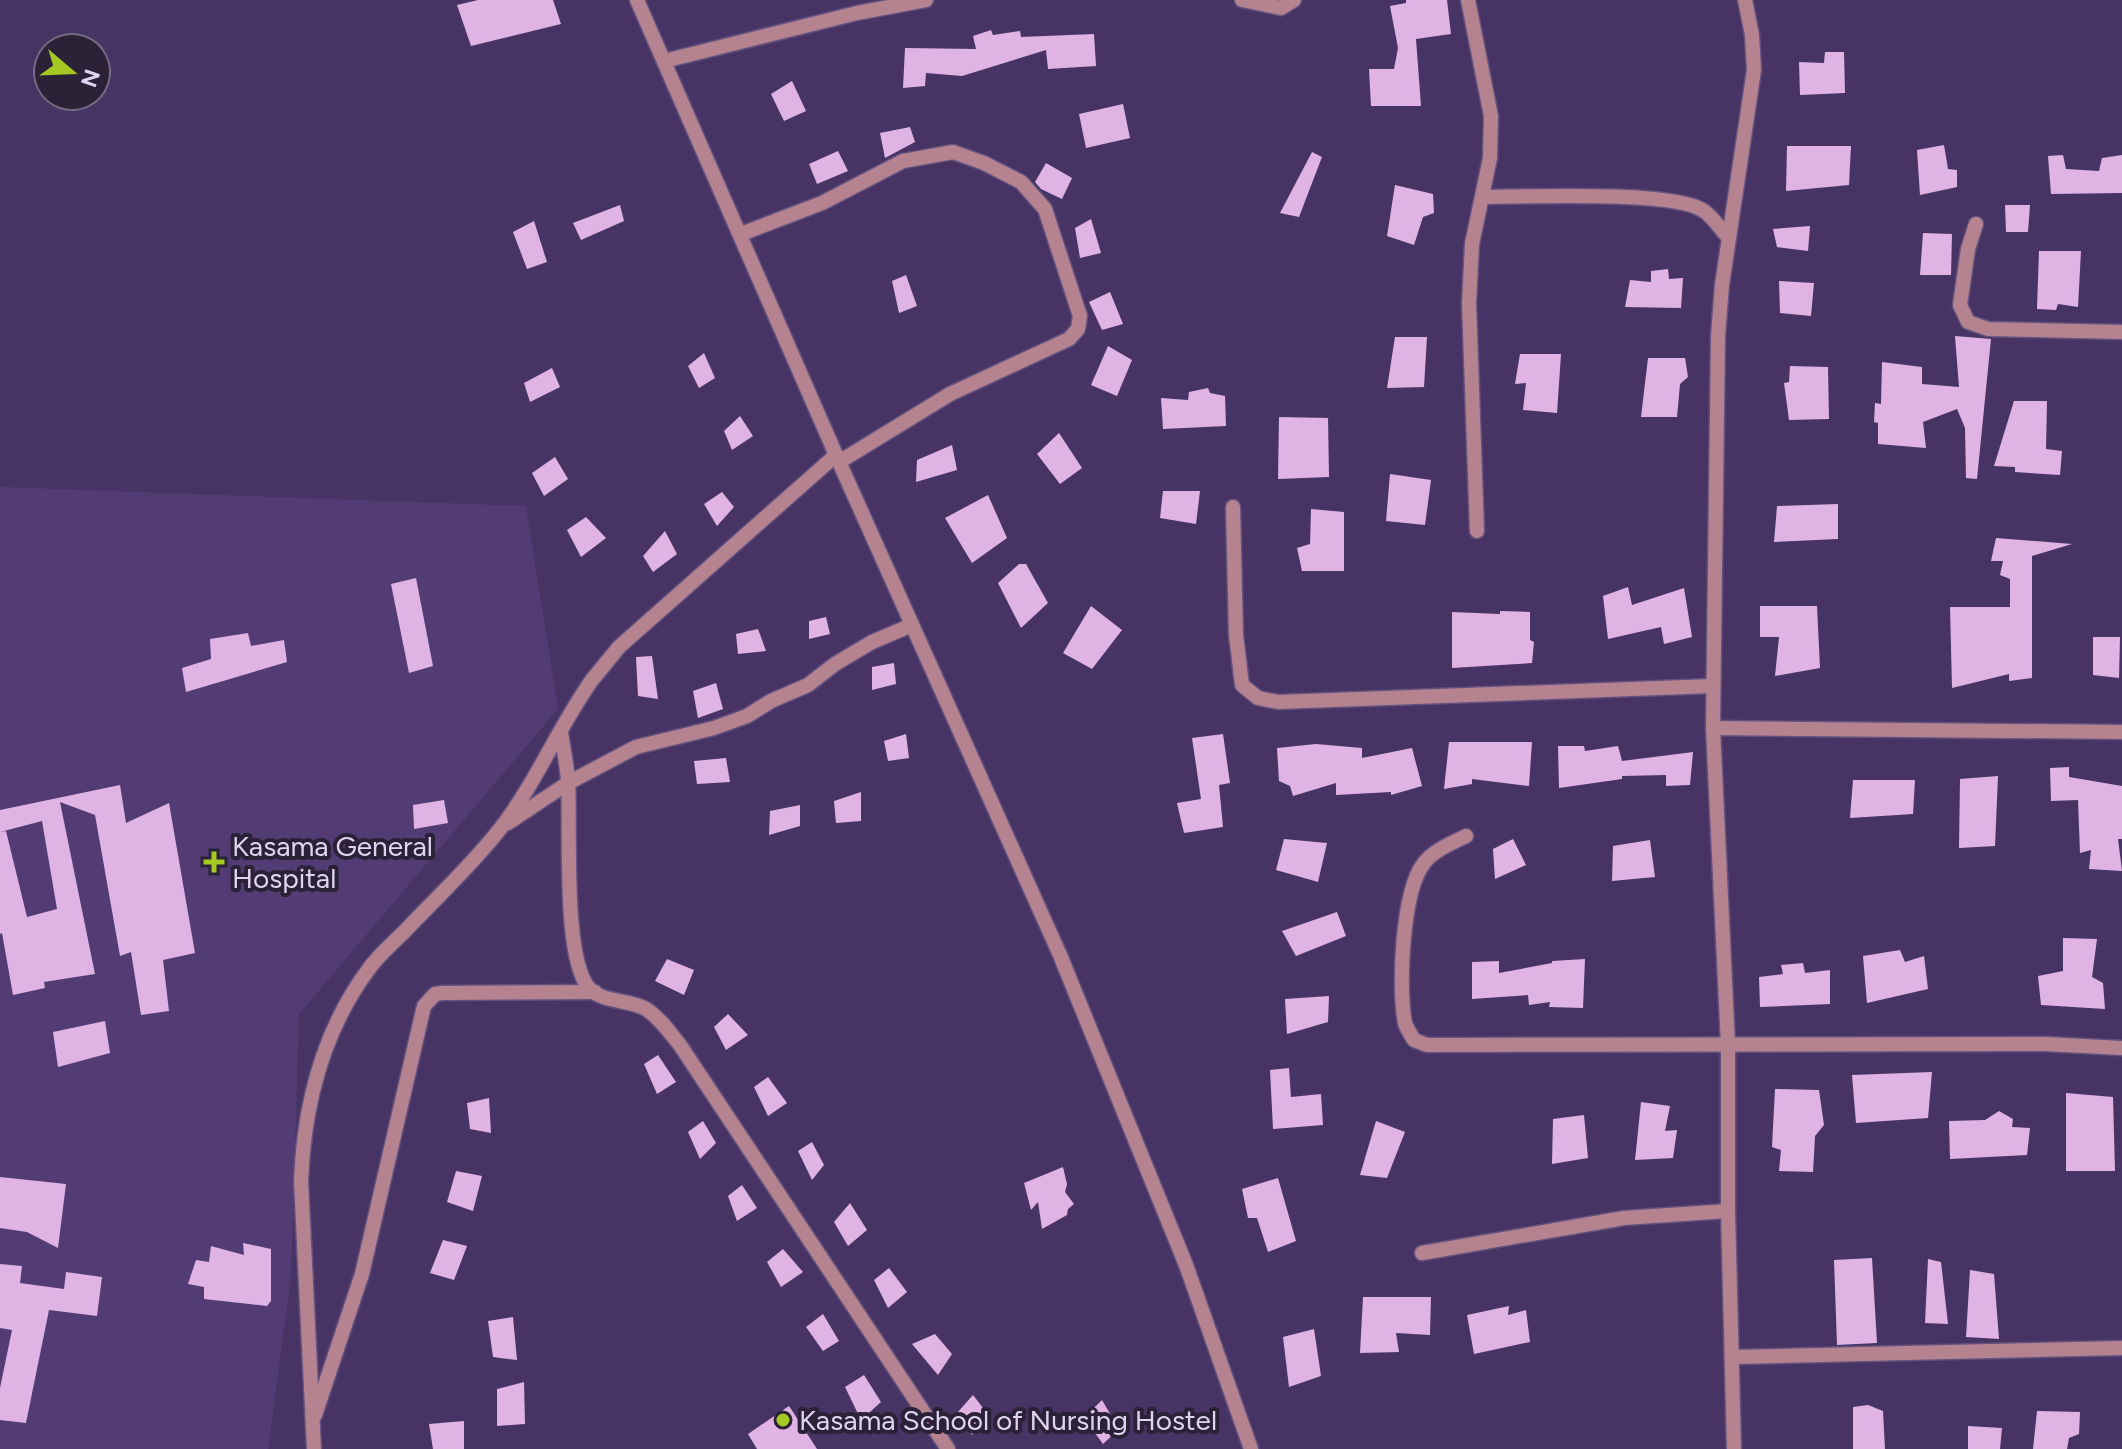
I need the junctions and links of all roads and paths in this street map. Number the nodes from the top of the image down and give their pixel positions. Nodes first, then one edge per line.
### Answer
1 (637, 0) edge
2 (926, 0) edge
3 (1242, 0) edge
4 (1294, 0) edge
5 (1468, 0) edge
6 (1745, 0) edge
7 (664, 61) junction
8 (1482, 197) junction
9 (1976, 224) dead end
10 (741, 234) junction
11 (1729, 238) junction
12 (2122, 332) edge
13 (838, 458) junction
14 (1233, 507) dead end
15 (1477, 531) dead end
16 (912, 625) junction
17 (1713, 686) junction
18 (1713, 728) junction
19 (561, 732) junction
20 (2122, 732) edge
21 (568, 783) junction
22 (501, 828) junction
23 (1466, 836) dead end
24 (595, 992) junction
25 (1728, 1045) junction
26 (2122, 1048) edge
27 (1728, 1211) junction
28 (1422, 1253) dead end
29 (2122, 1348) edge
30 (1733, 1357) junction
31 (312, 1423) junction
32 (314, 1449) edge
33 (948, 1449) edge
34 (1251, 1449) edge
35 (1734, 1449) edge

1 - 7 street
2 - 7 street
3 - 4 street
5 - 8 street
6 - 11 street
7 - 10 street
8 - 11 street
8 - 15 street
9 - 12 street
10 - 13 street
10 - 13 street
11 - 17 street
13 - 16 street
13 - 19 street
14 - 17 street
16 - 21 street
16 - 34 street
17 - 18 street
18 - 20 street
18 - 25 street
19 - 21 street
19 - 22 street
21 - 22 street
21 - 24 street
22 - 31 street
23 - 25 street
24 - 31 street
24 - 33 street
25 - 26 street
25 - 27 street
27 - 28 street
27 - 30 street
29 - 30 street
30 - 35 street
31 - 32 street

